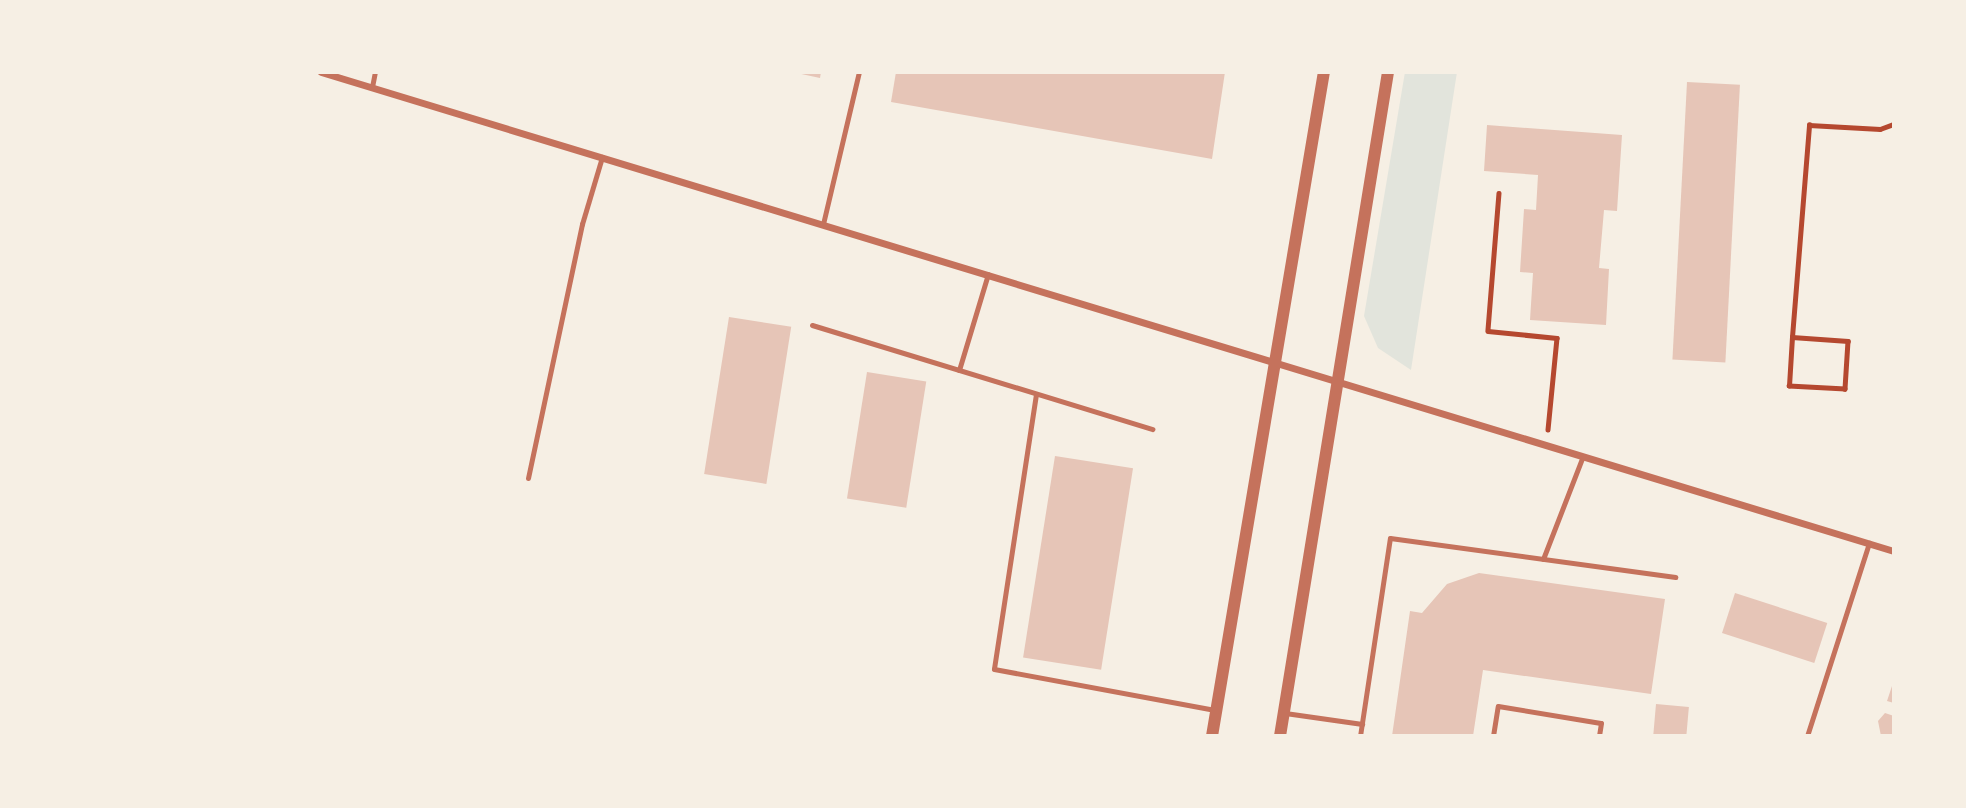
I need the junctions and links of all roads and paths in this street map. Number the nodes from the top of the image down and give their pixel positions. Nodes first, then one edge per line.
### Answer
1 (321, 72) edge
2 (375, 72) edge
3 (859, 72) edge
4 (1324, 72) edge
5 (1388, 72) edge
6 (372, 88) junction
7 (1894, 124) edge
8 (602, 157) junction
9 (1500, 193) dead end
10 (824, 224) junction
11 (988, 274) junction
12 (812, 325) dead end
13 (1792, 337) junction
14 (1273, 361) junction
15 (959, 370) junction
16 (1335, 380) junction
17 (1036, 394) junction
18 (1152, 429) dead end
19 (1547, 445) junction
20 (1583, 456) junction
21 (528, 478) dead end
22 (1869, 543) junction
23 (1894, 551) edge
24 (1543, 559) junction
25 (1675, 577) dead end
26 (1216, 710) junction
27 (1283, 713) junction
28 (1362, 724) junction
29 (1212, 736) edge
30 (1280, 736) edge
31 (1360, 736) edge
32 (1493, 736) edge
33 (1599, 736) edge
34 (1807, 736) edge

1 - 6 street
2 - 6 lane
3 - 10 lane
4 - 14 street
5 - 16 street
6 - 8 street
7 - 13 path
8 - 10 street
8 - 21 lane
9 - 19 path
10 - 11 street
11 - 14 street
11 - 15 lane
12 - 15 lane
13 - 13 path
14 - 16 street
14 - 26 street
15 - 17 lane
16 - 19 street
16 - 27 street
17 - 18 lane
17 - 26 lane
19 - 20 street
20 - 22 street
20 - 24 lane
22 - 23 street
22 - 34 lane
24 - 25 lane
24 - 28 lane
26 - 29 street
27 - 28 lane
27 - 30 street
28 - 31 lane
32 - 33 lane

